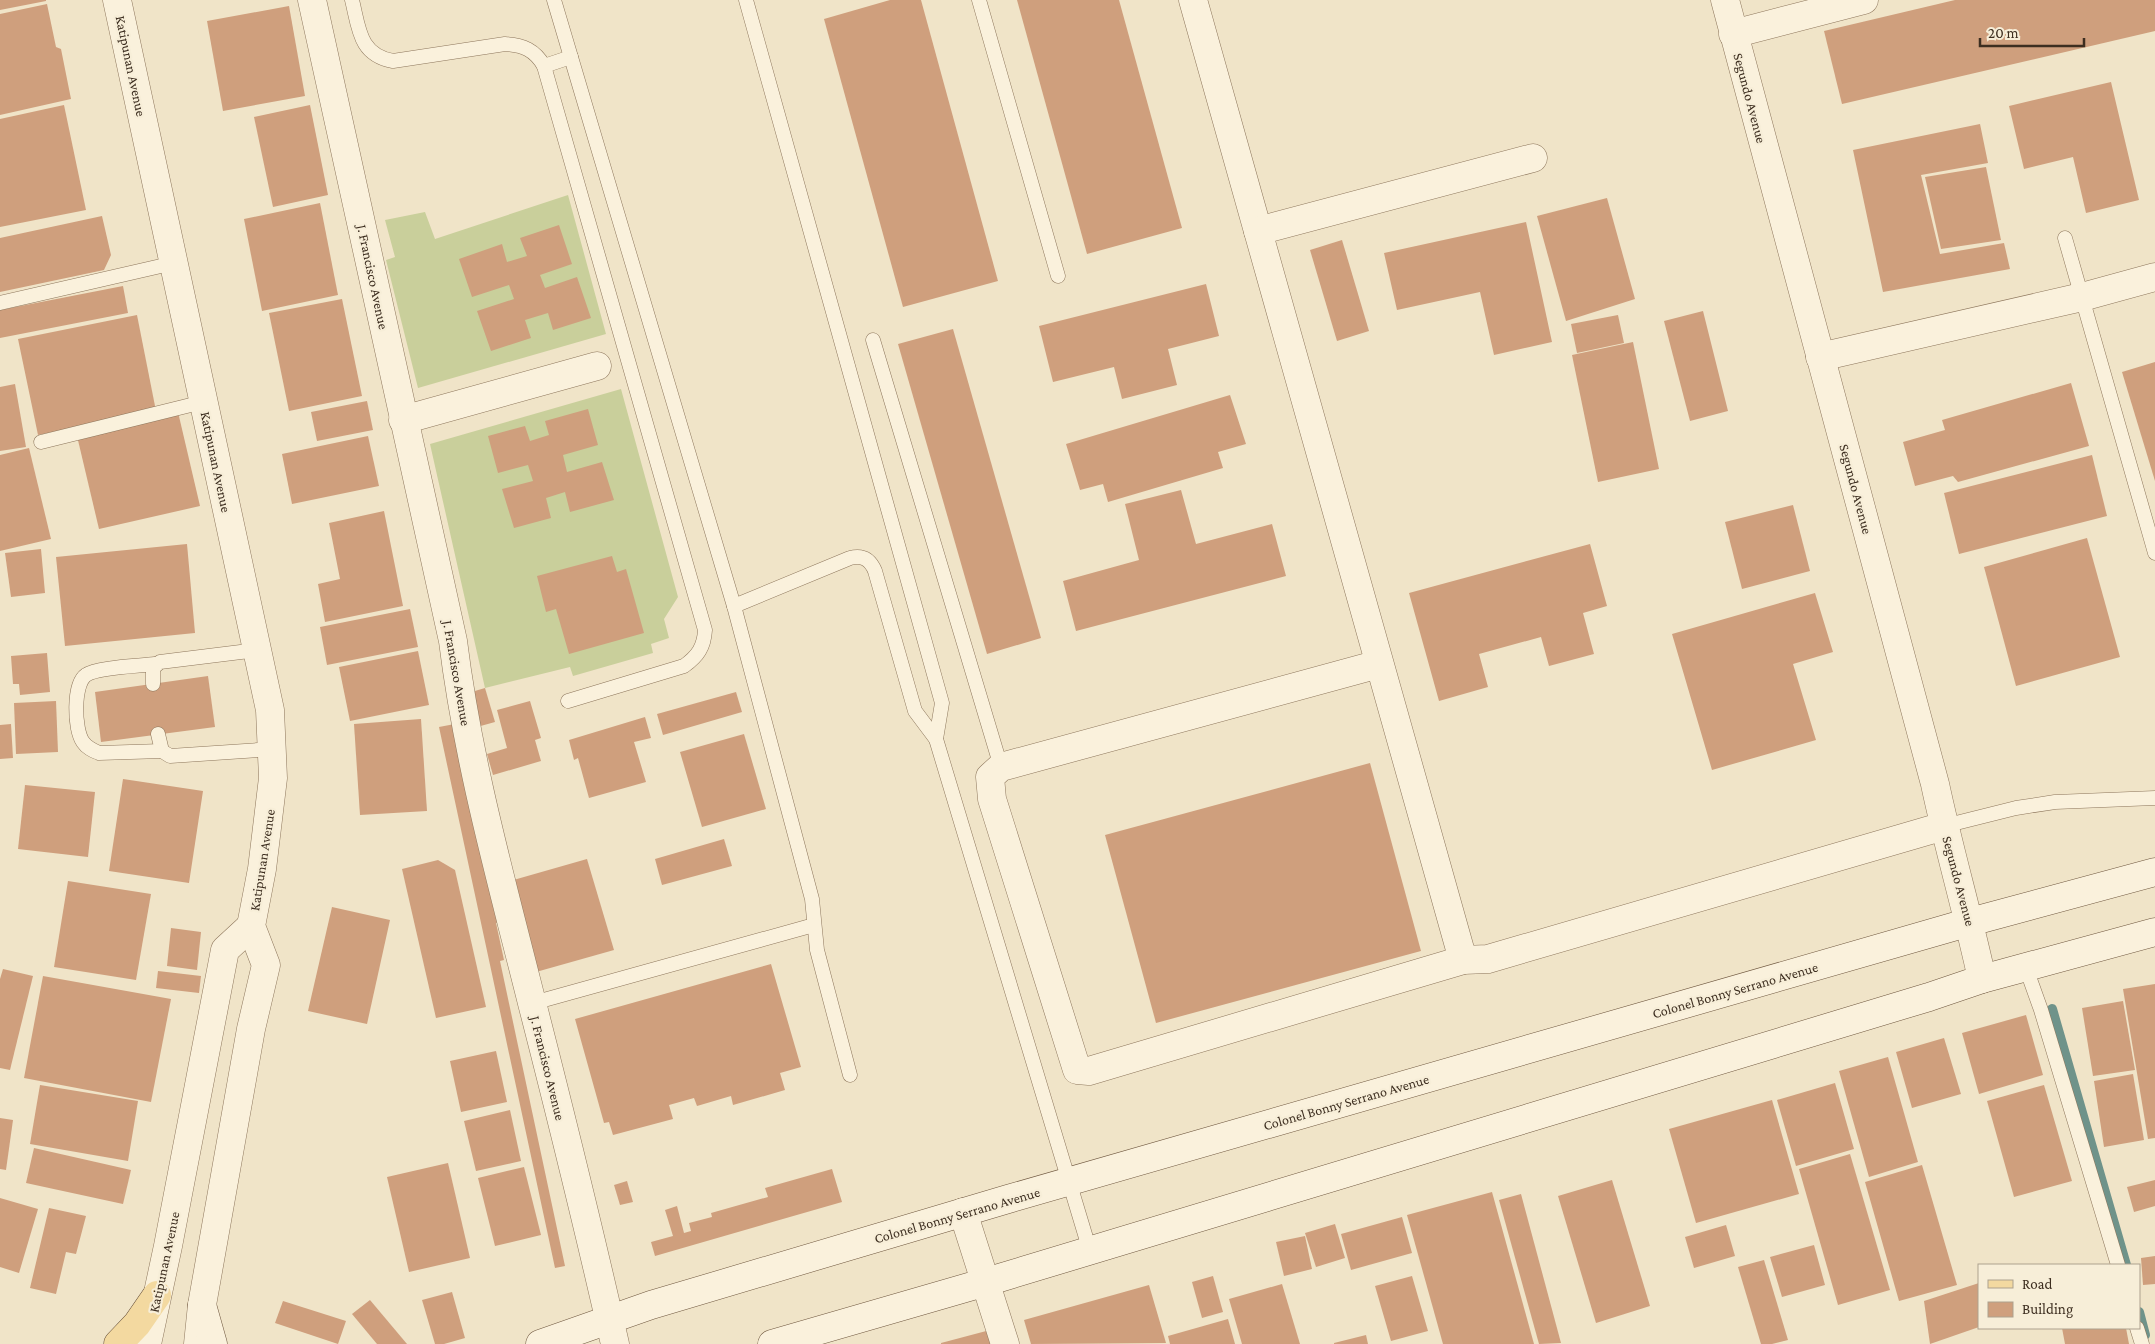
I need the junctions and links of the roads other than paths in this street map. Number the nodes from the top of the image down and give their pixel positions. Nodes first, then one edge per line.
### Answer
1 (117, 0) edge
2 (312, 0) edge
3 (352, 0) edge
4 (554, 0) edge
5 (746, 0) edge
6 (979, 0) edge
7 (1193, 0) edge
8 (1725, 0) edge
9 (1864, 0) edge
10 (1733, 34) junction
11 (571, 57) junction
12 (544, 66) junction
13 (1532, 158) dead end
14 (1258, 231) junction
15 (2065, 238) dead end
16 (174, 263) junction
17 (1058, 276) dead end
18 (2155, 277) edge
19 (2082, 297) junction
20 (0, 304) edge
21 (873, 340) dead end
22 (1820, 357) junction
23 (596, 366) dead end
24 (204, 402) junction
25 (403, 420) junction
26 (41, 442) dead end
27 (2155, 553) edge
28 (734, 606) junction
29 (257, 650) junction
30 (156, 664) junction
31 (1379, 664) junction
32 (153, 684) dead end
33 (568, 700) dead end
34 (158, 734) dead end
35 (936, 739) junction
36 (273, 749) junction
37 (162, 751) junction
38 (1001, 766) junction
39 (2155, 798) edge
40 (1944, 826) junction
41 (2155, 872) edge
42 (1970, 922) junction
43 (251, 926) junction
44 (814, 926) junction
45 (2155, 932) edge
46 (1463, 960) junction
47 (2026, 968) junction
48 (1982, 979) junction
49 (532, 1003) junction
50 (850, 1075) dead end
51 (1069, 1182) junction
52 (963, 1212) junction
53 (1090, 1251) junction
54 (2118, 1264) edge
55 (986, 1282) junction
56 (157, 1295) junction
57 (202, 1305) junction
58 (2137, 1329) edge
59 (612, 1331) edge
60 (118, 1344) edge
61 (147, 1344) edge
62 (198, 1344) edge
63 (213, 1344) edge
64 (540, 1344) edge
65 (772, 1344) edge
66 (1005, 1344) edge
67 (2142, 1344) edge

1 - 16 street, Katipunan Avenue
2 - 25 street, J. Francisco Avenue
3 - 12 lane
4 - 11 lane
5 - 35 lane
6 - 17 lane
7 - 14 street
8 - 10 street, Segundo Avenue
9 - 10 street
10 - 22 street, Segundo Avenue
11 - 12 lane
11 - 28 lane
12 - 33 lane
13 - 14 street
14 - 31 street
15 - 19 lane
16 - 20 lane
16 - 24 street, Katipunan Avenue
18 - 19 street
19 - 22 street
19 - 27 lane
21 - 38 lane
22 - 40 street, Segundo Avenue
23 - 25 street
24 - 26 lane
24 - 29 street, Katipunan Avenue
25 - 49 street, J. Francisco Avenue
28 - 35 lane
28 - 44 lane
29 - 30 lane
29 - 36 street, Katipunan Avenue
30 - 32 lane
30 - 37 lane
31 - 38 street
31 - 46 street
34 - 37 lane
35 - 51 lane
36 - 37 lane
36 - 43 street, Katipunan Avenue
38 - 46 street
39 - 40 lane
40 - 42 street, Segundo Avenue
40 - 46 street
41 - 42 street, Colonel Bonny Serrano Avenue
42 - 48 street, Segundo Avenue
42 - 51 street, Colonel Bonny Serrano Avenue
43 - 56 street, Katipunan Avenue
43 - 57 street, Katipunan Avenue
44 - 49 lane
44 - 50 lane
45 - 47 street
47 - 48 street
47 - 54 lane
48 - 53 street
49 - 59 street, J. Francisco Avenue
51 - 52 street, Colonel Bonny Serrano Avenue
51 - 53 lane
52 - 55 street
52 - 59 street, Colonel Bonny Serrano Avenue
53 - 55 street
55 - 65 street
55 - 66 street
56 - 60 main road
56 - 61 street, Katipunan Avenue
57 - 62 street, Katipunan Avenue
57 - 63 street
58 - 67 lane
59 - 64 street, Colonel Bonny Serrano Avenue

